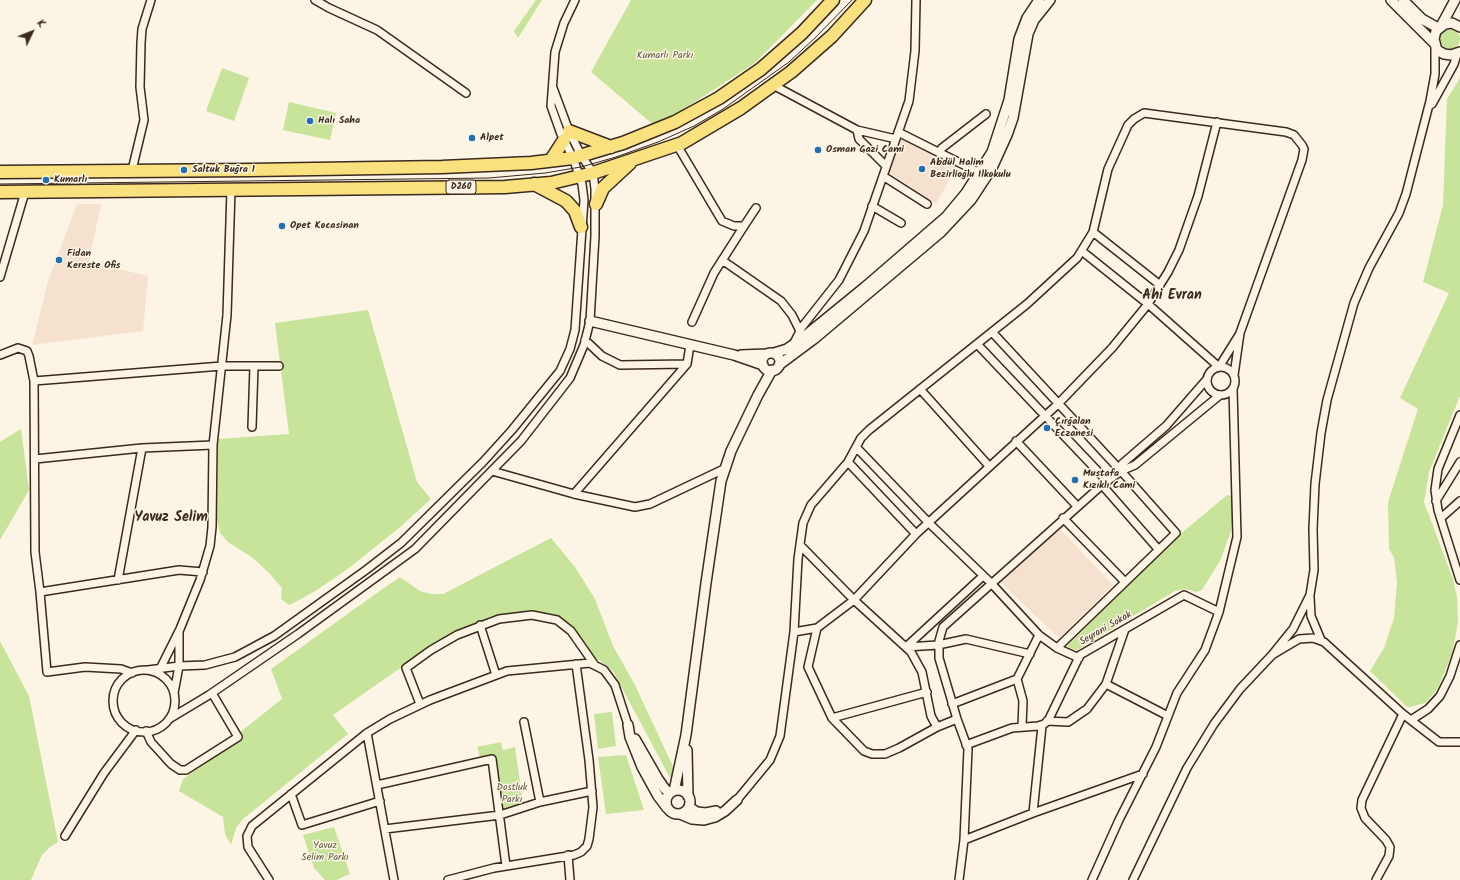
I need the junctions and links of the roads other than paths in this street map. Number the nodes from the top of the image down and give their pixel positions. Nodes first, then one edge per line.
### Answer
1 (151, 0) edge
2 (315, 0) edge
3 (575, 0) edge
4 (833, 0) edge
5 (865, 0) edge
6 (916, 0) edge
7 (1040, 0) edge
8 (1050, 0) edge
9 (1391, 0) edge
10 (1404, 0) edge
11 (1454, 0) edge
12 (1440, 27) junction
13 (1460, 27) edge
14 (1435, 45) junction
15 (1459, 53) edge
16 (773, 85) junction
17 (553, 87) junction
18 (466, 93) dead end
19 (1428, 111) junction
20 (986, 114) dead end
21 (1217, 122) junction
22 (857, 130) junction
23 (897, 135) junction
24 (567, 136) junction
25 (677, 145) junction
26 (612, 147) junction
27 (939, 152) junction
28 (577, 156) junction
29 (551, 160) junction
30 (633, 160) junction
31 (992, 161) junction
32 (886, 166) junction
33 (132, 170) junction
34 (0, 172) edge
35 (594, 173) junction
36 (980, 173) junction
37 (579, 176) junction
38 (883, 176) junction
39 (534, 184) junction
40 (231, 190) junction
41 (0, 192) edge
42 (25, 192) junction
43 (596, 204) junction
44 (927, 204) dead end
45 (872, 206) junction
46 (756, 208) dead end
47 (900, 223) dead end
48 (744, 226) junction
49 (581, 227) junction
50 (1093, 232) junction
51 (1083, 252) junction
52 (722, 260) junction
53 (0, 277) edge
54 (1160, 285) junction
55 (1148, 304) junction
56 (577, 317) junction
57 (590, 322) junction
58 (692, 322) dead end
59 (800, 331) junction
60 (992, 332) junction
61 (1240, 333) junction
62 (585, 340) junction
63 (977, 344) junction
64 (690, 345) junction
65 (793, 345) junction
66 (770, 354) junction
67 (0, 355) edge
68 (734, 355) junction
69 (687, 364) junction
70 (763, 365) junction
71 (222, 366) junction
72 (254, 366) junction
73 (279, 366) dead end
74 (1219, 367) junction
75 (776, 368) junction
76 (1234, 375) junction
77 (1207, 379) junction
78 (34, 381) junction
79 (920, 389) junction
80 (1233, 389) junction
81 (1220, 395) junction
82 (1058, 404) junction
83 (1044, 415) junction
84 (1460, 415) edge
85 (252, 427) dead end
86 (1016, 441) junction
87 (214, 446) junction
88 (856, 446) junction
89 (142, 448) junction
90 (35, 459) junction
91 (848, 462) junction
92 (1460, 462) edge
93 (989, 466) junction
94 (726, 468) junction
95 (492, 470) junction
96 (1121, 471) junction
97 (1104, 483) junction
98 (574, 494) junction
99 (1436, 501) junction
100 (1460, 501) edge
101 (1077, 506) junction
102 (1063, 518) junction
103 (1441, 518) junction
104 (929, 523) junction
105 (916, 534) junction
106 (800, 545) junction
107 (1158, 549) junction
108 (203, 572) junction
109 (983, 576) junction
110 (118, 580) junction
111 (1460, 580) edge
112 (1125, 582) junction
113 (991, 583) junction
114 (40, 592) junction
115 (1310, 595) junction
116 (854, 600) junction
117 (1219, 612) junction
118 (480, 625) junction
119 (817, 628) junction
120 (180, 629) junction
121 (1125, 629) junction
122 (794, 632) junction
123 (1039, 635) junction
124 (1321, 640) junction
125 (938, 645) junction
126 (1460, 645) edge
127 (906, 647) junction
128 (1057, 648) junction
129 (1030, 654) junction
130 (1272, 655) junction
131 (1079, 658) junction
132 (576, 664) junction
133 (594, 664) junction
134 (179, 666) junction
135 (159, 671) junction
136 (132, 672) junction
137 (496, 675) junction
138 (1017, 678) junction
139 (1106, 684) junction
140 (927, 692) junction
141 (212, 693) junction
142 (174, 694) junction
143 (420, 704) junction
144 (952, 704) junction
145 (1404, 714) junction
146 (1168, 716) junction
147 (832, 718) junction
148 (169, 719) junction
149 (957, 719) junction
150 (1411, 720) junction
151 (524, 722) dead end
152 (1044, 723) junction
153 (628, 725) junction
154 (1022, 726) junction
155 (937, 727) junction
156 (136, 730) junction
157 (146, 731) junction
158 (367, 733) junction
159 (686, 735) junction
160 (1460, 742) edge
161 (966, 745) junction
162 (1143, 774) junction
163 (376, 785) junction
164 (592, 791) junction
165 (672, 792) junction
166 (291, 794) junction
167 (688, 796) junction
168 (737, 800) junction
169 (380, 802) junction
170 (540, 802) junction
171 (689, 807) junction
172 (667, 808) junction
173 (1033, 813) junction
174 (680, 814) junction
175 (500, 815) junction
176 (385, 829) junction
177 (65, 836) dead end
178 (964, 840) junction
179 (568, 856) junction
180 (506, 866) junction
181 (268, 880) edge
182 (394, 880) edge
183 (448, 880) edge
184 (570, 880) edge
185 (959, 880) edge
186 (1092, 880) edge
187 (1133, 880) edge
188 (1376, 880) edge

1 - 33 street
2 - 18 street
3 - 17 street
4 - 26 highway, D260
5 - 16 highway, D260
6 - 23 street
7 - 31 street
8 - 31 street
9 - 14 street
10 - 12 street
11 - 12 street
12 - 13 street
12 - 14 street
14 - 15 street
14 - 19 street
15 - 19 street
16 - 22 street
16 - 25 highway, D260
17 - 24 street
17 - 24 street
19 - 115 street
20 - 27 street
21 - 50 street
21 - 54 street
21 - 61 street
22 - 23 street
22 - 32 street
23 - 27 street
23 - 32 street
24 - 26 highway
24 - 28 street
24 - 28 street
24 - 29 highway
25 - 30 highway, D260
25 - 48 street
26 - 28 highway, D260
27 - 36 street
28 - 29 highway, D260
28 - 35 street
28 - 37 street
29 - 33 highway, D260
30 - 35 highway, D260
30 - 43 highway
31 - 36 street
31 - 75 street
32 - 38 street
33 - 34 highway, D260
35 - 37 highway, D260
35 - 43 street
36 - 65 street
37 - 39 highway, D260
37 - 49 street
38 - 44 street
38 - 45 street
39 - 40 highway, D260
39 - 49 highway
40 - 42 highway, D260
40 - 71 street
41 - 42 highway, D260
42 - 53 street
43 - 57 street
45 - 47 street
45 - 59 street
46 - 48 street
48 - 52 street
49 - 56 street
50 - 51 street
50 - 54 street
51 - 55 street
51 - 60 street
52 - 58 street
52 - 59 street
54 - 55 street
55 - 74 street
55 - 82 street
56 - 57 street
56 - 134 street
57 - 62 street
57 - 64 street
59 - 65 street
60 - 63 street
60 - 82 street
61 - 74 street
61 - 76 street
62 - 69 street
62 - 95 street
63 - 79 street
63 - 83 street
64 - 68 street
64 - 69 street
65 - 66 street
66 - 68 street
66 - 70 street
66 - 75 street
67 - 78 street
68 - 70 street
69 - 98 street
70 - 75 street
71 - 72 street
71 - 78 street
71 - 87 street
72 - 73 street
72 - 85 street
74 - 76 street
74 - 77 street
75 - 94 street
76 - 80 street
77 - 81 street
77 - 96 street
78 - 90 street
79 - 88 street
79 - 93 street
80 - 81 street
80 - 117 street
81 - 96 street
82 - 83 street
82 - 96 street
83 - 86 street
83 - 97 street
84 - 99 street
86 - 93 street
86 - 101 street
87 - 89 street
87 - 108 street
88 - 91 street
88 - 104 street
89 - 90 street
89 - 110 street
90 - 114 street
91 - 105 street
91 - 106 street
92 - 99 street
93 - 104 street
94 - 98 street
94 - 159 street
95 - 98 street
95 - 141 street
96 - 97 street
96 - 107 street
97 - 101 street
97 - 107 street
99 - 103 street
100 - 103 street
101 - 102 street
102 - 112 street
102 - 113 street
103 - 111 street
104 - 105 street
104 - 109 street
105 - 116 street
106 - 116 street
106 - 122 street
107 - 112 street
108 - 110 street
108 - 120 street
109 - 113 street
109 - 127 street
110 - 114 street
112 - 128 street
113 - 123 street
113 - 125 street
114 - 136 street
115 - 124 street
115 - 130 street
116 - 119 street
116 - 127 street
117 - 121 street, Seyrani Sokak
117 - 146 street
118 - 133 street
118 - 137 street
118 - 143 street
119 - 122 street
119 - 147 street
120 - 134 street
120 - 135 street
121 - 131 street, Seyrani Sokak
121 - 139 street
122 - 168 street
123 - 128 street
123 - 129 street
124 - 130 street
124 - 145 street
125 - 127 street
125 - 129 street
125 - 144 street
126 - 150 street
127 - 140 street
128 - 131 street
129 - 138 street
130 - 187 street
131 - 152 street, Seyrani Sokak
132 - 133 street
132 - 137 street
132 - 164 street
133 - 153 street
134 - 135 street
134 - 142 street
135 - 136 street
135 - 142 street
136 - 156 street
137 - 143 street
138 - 144 street
138 - 154 street
139 - 146 street
139 - 152 street
140 - 147 street
140 - 155 street
141 - 148 street
141 - 157 street
142 - 148 street
143 - 158 street
144 - 149 street
145 - 150 street
145 - 188 street
146 - 162 street
147 - 155 street
148 - 157 street
149 - 155 street
149 - 161 street
150 - 160 street
151 - 170 street
152 - 154 street
152 - 173 street
153 - 165 street
153 - 172 street
154 - 161 street
156 - 157 street
156 - 177 street
158 - 163 street
158 - 166 street
159 - 165 street
159 - 167 street
161 - 178 street
162 - 173 street
162 - 186 street
163 - 169 street
163 - 175 street
164 - 170 street
164 - 179 street
165 - 167 street
165 - 172 street
166 - 169 street
166 - 181 street
167 - 171 street
168 - 171 street
168 - 174 street
169 - 176 street
170 - 175 street
171 - 174 street
172 - 174 street
173 - 178 street
175 - 176 street
175 - 180 street
176 - 182 street
178 - 185 street
179 - 180 street
179 - 184 street
180 - 183 street

